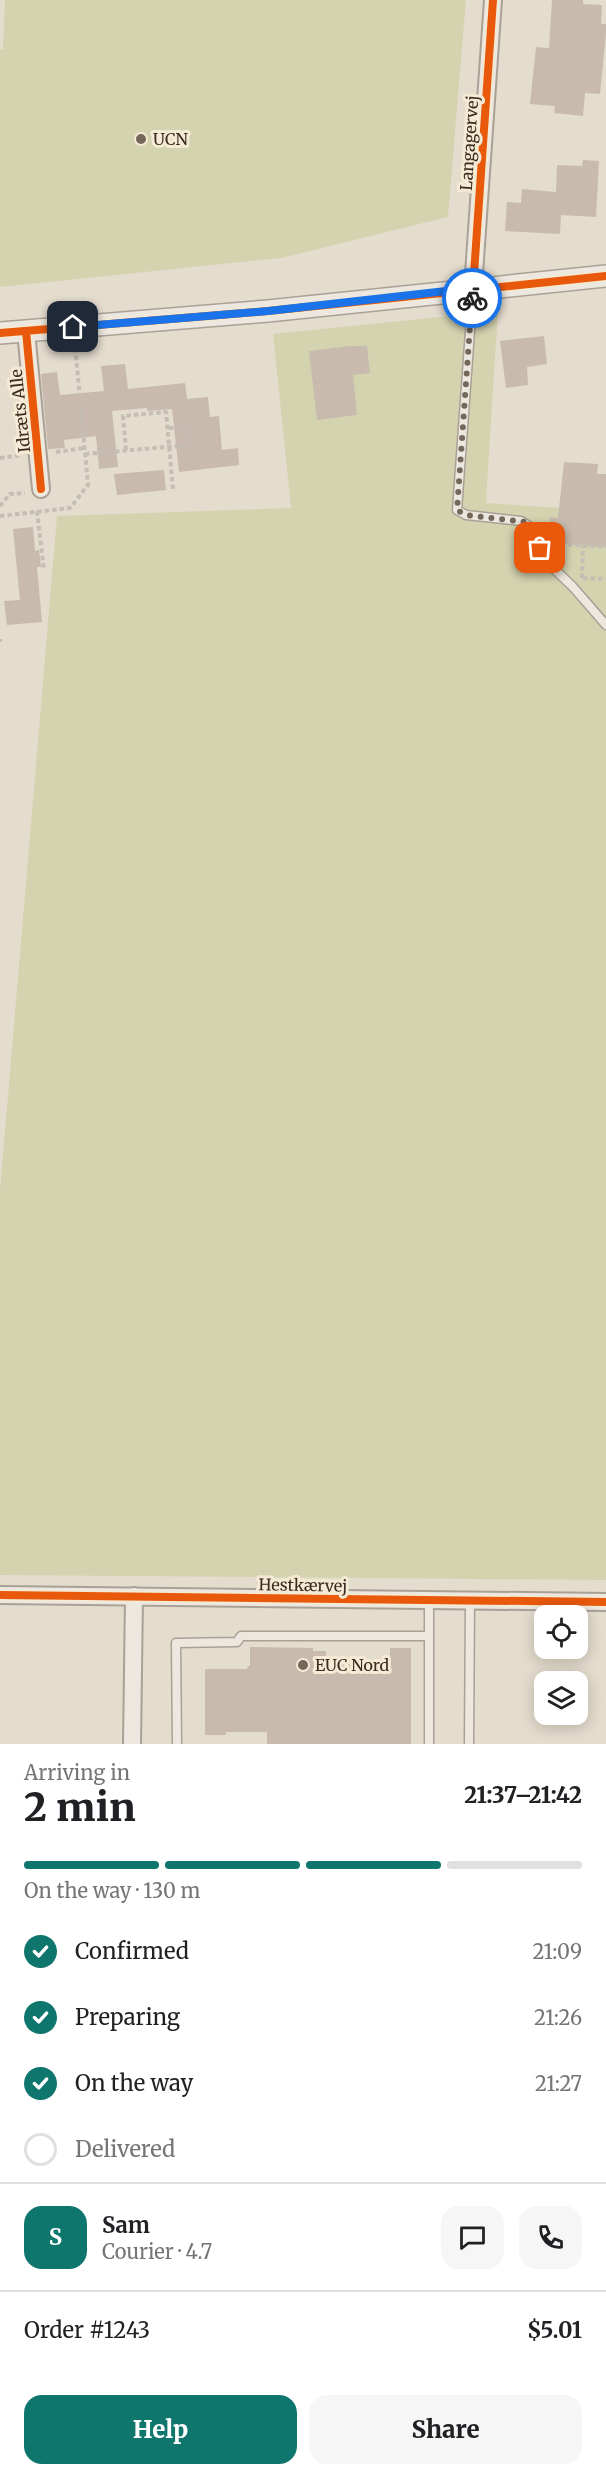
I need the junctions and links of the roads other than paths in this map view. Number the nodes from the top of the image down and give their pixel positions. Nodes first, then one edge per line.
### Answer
1 (493, 0) edge
2 (606, 276) edge
3 (473, 288) junction
4 (26, 331) junction
5 (0, 333) edge
6 (38, 490) road end
7 (606, 626) edge
8 (0, 1595) edge
9 (134, 1596) junction
10 (429, 1600) junction
11 (470, 1600) junction
12 (606, 1602) edge
13 (429, 1635) junction
14 (132, 1744) edge
15 (177, 1744) edge
16 (429, 1744) edge
17 (469, 1744) edge

1 - 3 street, Langagervej
2 - 3 street
3 - 4 street
3 - 7 lane
4 - 5 street
4 - 6 street, Idræts Alle
8 - 9 street, Hestkærvej
9 - 10 street, Hestkærvej
9 - 14 street
10 - 11 street, Hestkærvej
10 - 13 lane
11 - 12 street, Hestkærvej
11 - 17 lane
13 - 15 lane
13 - 16 lane

